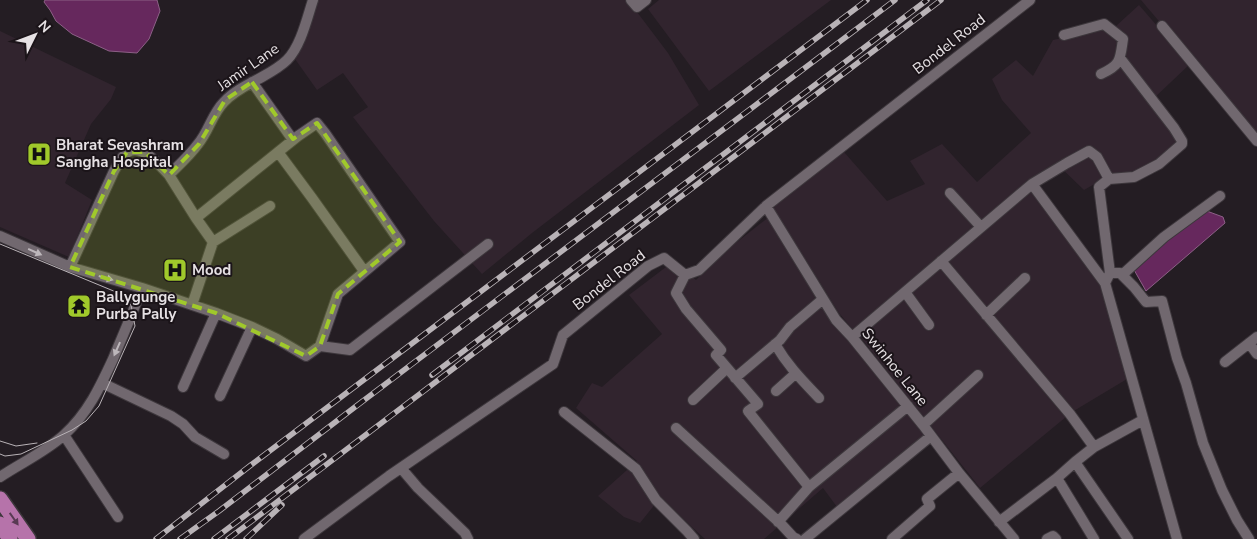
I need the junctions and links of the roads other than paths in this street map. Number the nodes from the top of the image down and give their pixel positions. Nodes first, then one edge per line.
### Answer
1 (313, 0) edge
2 (646, 0) edge
3 (1030, 0) edge
4 (634, 3) edge
5 (1162, 26) dead end
6 (1064, 35) dead end
7 (1120, 58) junction
8 (1101, 74) dead end
9 (252, 82) junction
10 (293, 140) junction
11 (1257, 141) edge
12 (278, 152) junction
13 (170, 175) junction
14 (1109, 179) junction
15 (1032, 184) junction
16 (950, 193) dead end
17 (1220, 196) dead end
18 (270, 206) dead end
19 (766, 206) junction
20 (196, 218) junction
21 (981, 227) junction
22 (0, 236) edge
23 (213, 242) junction
24 (488, 244) dead end
25 (941, 262) junction
26 (70, 267) junction
27 (364, 272) junction
28 (1110, 273) junction
29 (685, 275) junction
30 (1122, 275) junction
31 (1025, 278) dead end
32 (1105, 283) junction
33 (142, 288) junction
34 (905, 292) junction
35 (823, 299) junction
36 (192, 305) junction
37 (216, 313) junction
38 (986, 315) junction
39 (929, 325) dead end
40 (252, 327) junction
41 (852, 337) junction
42 (1253, 340) edge
43 (775, 344) junction
44 (320, 346) junction
45 (1257, 354) edge
46 (1225, 362) dead end
47 (727, 368) junction
48 (795, 374) junction
49 (978, 375) dead end
50 (735, 378) junction
51 (102, 383) junction
52 (183, 387) dead end
53 (776, 391) dead end
54 (220, 396) dead end
55 (819, 398) dead end
56 (692, 400) dead end
57 (908, 406) junction
58 (564, 412) dead end
59 (1143, 420) junction
60 (923, 424) junction
61 (676, 428) dead end
62 (64, 435) junction
63 (931, 436) junction
64 (1094, 447) junction
65 (224, 454) dead end
66 (1075, 462) junction
67 (401, 468) junction
68 (2, 471) edge
69 (959, 473) junction
70 (1057, 478) junction
71 (809, 487) junction
72 (0, 498) edge
73 (118, 518) dead end
74 (778, 522) junction
75 (1000, 522) junction
76 (0, 524) edge
77 (10, 539) edge
78 (28, 539) edge
79 (304, 539) edge
80 (468, 539) edge
81 (694, 539) edge
82 (797, 539) edge
83 (805, 539) edge
84 (892, 539) edge
85 (1014, 539) edge
86 (1047, 539) edge
87 (1056, 539) edge
88 (1094, 539) edge
89 (1128, 539) edge
90 (1177, 539) edge
91 (1249, 539) edge

1 - 9 street, Jamir Lane
2 - 4 street
3 - 19 street, Bondel Road
5 - 11 street
6 - 7 street
7 - 8 street
7 - 14 street
9 - 10 street
9 - 13 street, Jamir Lane
10 - 12 street
10 - 27 street
12 - 20 street
12 - 27 street
13 - 20 street
13 - 26 street
14 - 15 street
14 - 28 street
15 - 21 street
15 - 32 street
16 - 21 street
17 - 30 street
18 - 23 street
19 - 29 street, Bondel Road
19 - 35 street, Swinhoe Lane
20 - 23 street
21 - 25 street
22 -> 26 street
23 - 36 street
24 - 44 street
25 - 34 street
25 - 38 street
26 -> 33 street
27 - 44 street
28 - 30 street
28 - 32 street
29 - 47 street
29 - 67 street, Bondel Road
30 - 91 street
31 - 38 street
32 - 59 street
33 - 36 street
33 -> 51 street
34 - 39 street
34 - 41 street
35 - 41 street, Swinhoe Lane
35 - 43 street
36 - 37 street
37 - 40 street
37 - 52 street
38 - 64 street
40 - 44 street
40 - 54 street
41 - 57 street, Swinhoe Lane
42 - 45 street
42 - 46 street
43 - 48 street
43 - 50 street
47 - 50 street
47 - 56 street
48 - 53 street
48 - 55 street
49 - 60 street
50 - 71 street
51 - 62 street
51 - 65 street
57 - 60 street, Swinhoe Lane
57 - 71 street
58 - 81 street
59 - 64 street
59 - 90 street
60 - 63 street, Swinhoe Lane
61 - 74 street
62 - 68 street
62 - 73 street
63 - 69 street, Swinhoe Lane
63 - 83 street
64 - 66 street
66 - 70 street
66 - 89 street
67 - 79 street, Bondel Road
67 - 80 street
69 - 75 street, Swinhoe Lane
69 - 84 street
70 - 75 street
70 - 88 street
71 - 74 street
72 -> 78 main road
74 - 82 street
75 - 85 street, Swinhoe Lane
76 - 77 main road
86 - 87 street

